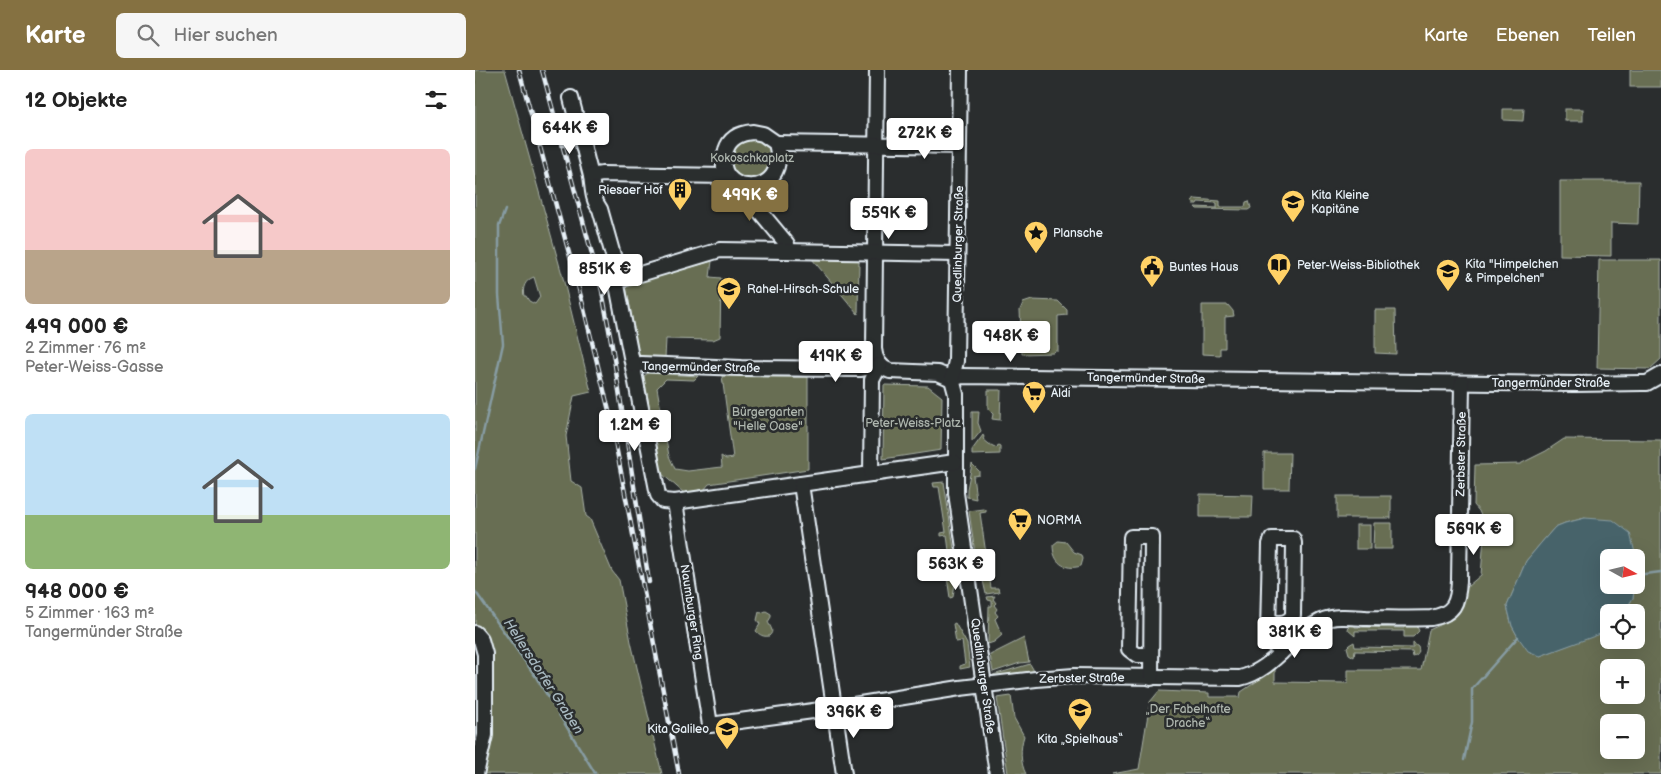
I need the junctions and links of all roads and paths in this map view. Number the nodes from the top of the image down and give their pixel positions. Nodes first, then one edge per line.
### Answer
1 (877, 70) edge
2 (960, 70) edge
3 (571, 98) dead end
4 (776, 143) junction
5 (876, 144) junction
6 (959, 146) junction
7 (591, 176) junction
8 (732, 180) junction
9 (787, 251) junction
10 (875, 253) junction
11 (957, 254) junction
12 (620, 280) junction
13 (880, 365) junction
14 (634, 366) junction
15 (1661, 375) edge
16 (952, 379) junction
17 (1462, 383) junction
18 (955, 462) junction
19 (871, 474) junction
20 (801, 484) junction
21 (675, 502) junction
22 (1269, 623) junction
23 (475, 632) edge
24 (1281, 653) junction
25 (1151, 655) junction
26 (1151, 678) junction
27 (984, 685) junction
28 (835, 708) junction
29 (476, 774) edge
30 (844, 774) edge
31 (997, 774) edge

1 - 5 street
2 - 6 street, Quedlinburger Straße
3 - 7 street
4 - 5 street
4 - 8 street
4 - 8 street
5 - 6 street
5 - 10 street
6 - 11 street, Quedlinburger Straße
7 - 8 street
7 - 12 street
8 - 9 street
9 - 10 street
9 - 12 street
10 - 11 street
10 - 13 street
11 - 16 street, Quedlinburger Straße
12 - 14 street
13 - 14 street, Tangermünder Straße
13 - 16 street, Tangermünder Straße
13 - 19 street
14 - 21 street
15 - 17 street, Tangermünder Straße
16 - 17 street, Tangermünder Straße
16 - 18 street, Quedlinburger Straße
17 - 24 street, Zerbster Straße
18 - 19 street
18 - 27 street, Quedlinburger Straße
19 - 20 street
20 - 21 street
20 - 28 street
21 - 28 street, Naumburger Ring
22 - 22 street
22 - 24 street
23 - 29 street
24 - 26 street, Zerbster Straße
25 - 25 street
25 - 26 street
26 - 27 street, Zerbster Straße
27 - 28 street, Naumburger Ring
27 - 31 street, Quedlinburger Straße
28 - 30 street

